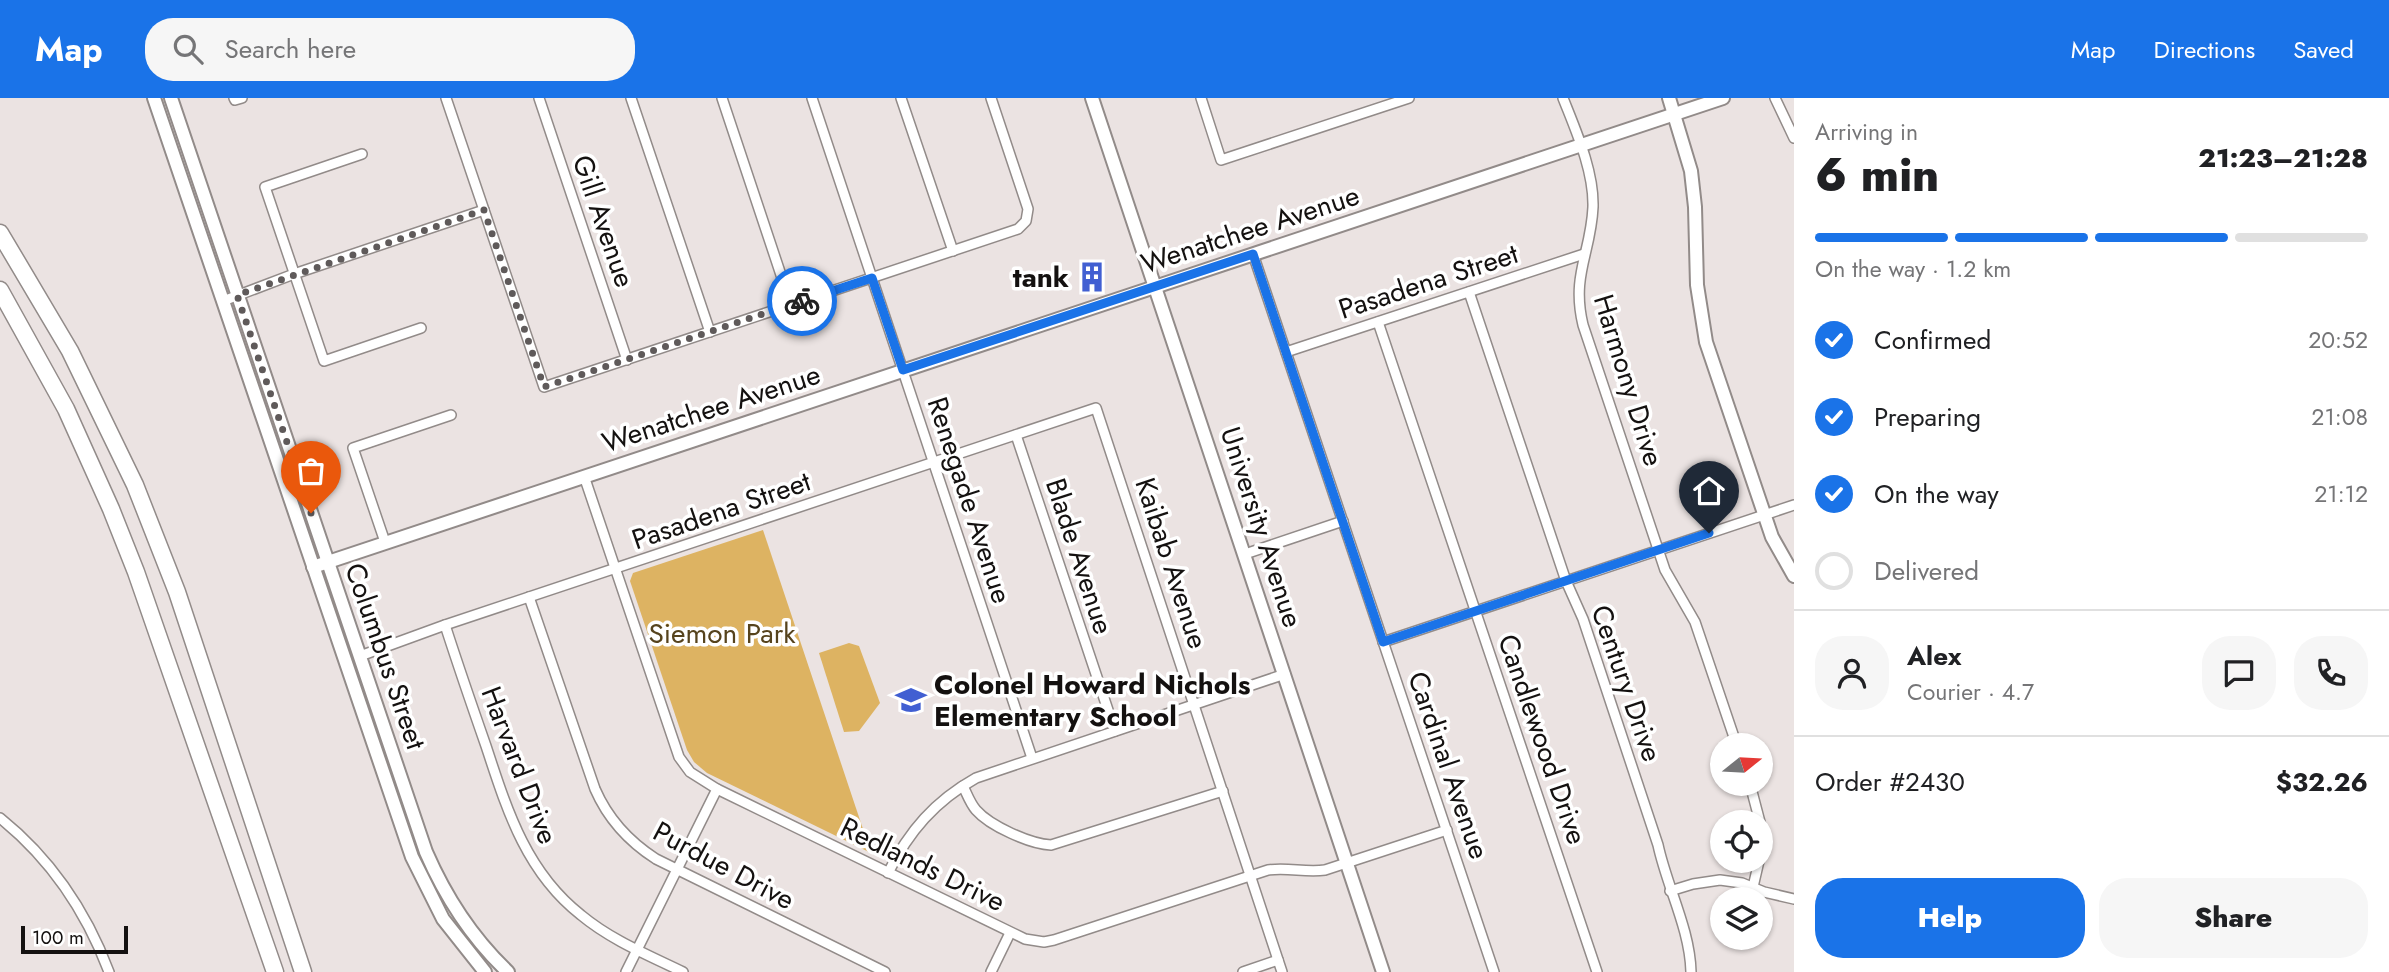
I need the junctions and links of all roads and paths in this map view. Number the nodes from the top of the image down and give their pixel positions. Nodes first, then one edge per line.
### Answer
1 (154, 98) edge
2 (171, 98) edge
3 (234, 98) edge
4 (242, 98) edge
5 (446, 98) edge
6 (539, 98) edge
7 (631, 98) edge
8 (722, 98) edge
9 (811, 98) edge
10 (901, 98) edge
11 (991, 98) edge
12 (1092, 98) edge
13 (1201, 98) edge
14 (1409, 98) edge
15 (1563, 98) edge
16 (1670, 98) edge
17 (1723, 98) edge
18 (1775, 98) edge
19 (1675, 114) junction
20 (1794, 138) edge
21 (1580, 146) junction
22 (362, 154) dead end
23 (484, 210) junction
24 (0, 233) edge
25 (953, 251) junction
26 (1253, 254) junction
27 (1584, 254) junction
28 (294, 274) junction
29 (872, 278) junction
30 (1156, 286) junction
31 (0, 290) edge
32 (1469, 292) junction
33 (237, 295) junction
34 (223, 301) junction
35 (791, 305) junction
36 (1378, 321) junction
37 (421, 328) dead end
38 (710, 332) junction
39 (1286, 352) junction
40 (627, 360) junction
41 (903, 370) junction
42 (1096, 408) joint
43 (451, 415) dead end
44 (1016, 435) junction
45 (934, 463) junction
46 (584, 476) junction
47 (1794, 505) edge
48 (1764, 515) junction
49 (1343, 522) junction
50 (385, 542) junction
51 (1658, 550) junction
52 (1245, 554) junction
53 (328, 561) junction
54 (313, 566) junction
55 (615, 569) junction
56 (1794, 576) edge
57 (1566, 581) junction
58 (529, 597) junction
59 (1476, 611) junction
60 (445, 625) junction
61 (1383, 642) junction
62 (360, 656) junction
63 (1285, 674) junction
64 (1195, 705) junction
65 (1115, 731) junction
66 (1733, 733) edge
67 (1032, 758) junction
68 (963, 786) junction
69 (717, 789) junction
70 (1223, 791) junction
71 (0, 818) edge
72 (1447, 830) junction
73 (1348, 862) junction
74 (677, 870) junction
75 (888, 873) junction
76 (1756, 873) edge
77 (1251, 876) junction
78 (1753, 887) joint
79 (1671, 891) junction
80 (1773, 895) edge
81 (1794, 899) edge
82 (1010, 933) junction
83 (638, 950) junction
84 (1278, 960) junction
85 (109, 972) edge
86 (275, 972) edge
87 (303, 972) edge
88 (485, 972) edge
89 (508, 972) edge
90 (626, 972) edge
91 (683, 972) edge
92 (885, 972) edge
93 (991, 972) edge
94 (1243, 972) edge
95 (1282, 972) edge
96 (1383, 972) edge
97 (1494, 972) edge
98 (1597, 972) edge
99 (1691, 972) edge

1 - 34 street, Columbus Street
2 - 33 street, Columbus Street
3 - 4 street
5 - 23 street
6 - 40 street, Gill Avenue
7 - 38 street
8 - 35 street
9 - 29 street, Renegade Avenue
10 - 25 street
11 - 25 street
12 - 30 street, University Avenue
13 - 14 street
15 - 21 street, Harmony Drive
16 - 19 street
17 - 19 street, Wenatchee Avenue
18 - 20 street
19 - 21 street, Wenatchee Avenue
19 - 48 street
21 - 26 street, Wenatchee Avenue
21 - 27 street, Harmony Drive
22 - 28 street
23 - 28 street
23 - 40 street
24 - 87 highway
25 - 29 street
26 - 30 street, Wenatchee Avenue
26 - 39 street, Cardinal Avenue
27 - 32 street, Pasadena Street
27 - 51 street, Harmony Drive
28 - 33 street
28 - 37 street
29 - 35 street
29 - 41 street, Renegade Avenue
30 - 41 street, Wenatchee Avenue
30 - 52 street, University Avenue
31 - 86 highway
32 - 36 street, Pasadena Street
32 - 57 street, Century Drive
33 - 34 street
33 - 53 street, Columbus Street
34 - 54 street, Columbus Street
35 - 38 street
36 - 39 street, Pasadena Street
36 - 59 street, Candlewood Drive
38 - 40 street
39 - 49 street, Cardinal Avenue
41 - 45 street, Renegade Avenue
41 - 46 street, Wenatchee Avenue
42 - 44 street, Pasadena Street
42 - 64 street, Kaibab Avenue
43 - 50 street
44 - 45 street, Pasadena Street
44 - 65 street, Blade Avenue
45 - 55 street, Pasadena Street
45 - 67 street, Renegade Avenue
46 - 50 street, Wenatchee Avenue
46 - 55 street, Redlands Drive
47 - 48 street
48 - 51 street
48 - 56 street
49 - 52 street
49 - 61 street, Cardinal Avenue
50 - 53 street, Wenatchee Avenue
51 - 57 street
51 - 66 street, Harmony Drive
52 - 63 street, University Avenue
53 - 54 street, Wenatchee Avenue
53 - 62 street, Columbus Street
54 - 88 street, Columbus Street
55 - 58 street, Pasadena Street
55 - 69 street, Redlands Drive
57 - 59 street
57 - 79 street, Century Drive
58 - 60 street, Pasadena Street
58 - 74 street, Purdue Drive
59 - 61 street
59 - 98 street, Candlewood Drive
60 - 62 street, Pasadena Street
60 - 83 street, Harvard Drive
61 - 72 street, Cardinal Avenue
62 - 89 street, Columbus Street
63 - 64 street
63 - 73 street, University Avenue
64 - 65 street
64 - 70 street, Kaibab Avenue
65 - 67 street
67 - 68 street
68 - 70 street
68 - 75 street
69 - 74 street
69 - 75 street, Redlands Drive
70 - 77 street, Kaibab Avenue
71 - 85 street
72 - 73 street, Redlands Drive
72 - 97 street, Cardinal Avenue
73 - 77 street, Redlands Drive
73 - 96 street, University Avenue
74 - 83 street
74 - 92 street, Purdue Drive
75 - 82 street, Redlands Drive
76 - 78 street
77 - 82 street, Redlands Drive
77 - 84 street, Kaibab Avenue
78 - 79 street
79 - 99 street, Century Drive
80 - 81 street
82 - 93 street
83 - 90 street
83 - 91 street, Harvard Drive
84 - 94 street
84 - 95 street, Kaibab Avenue

